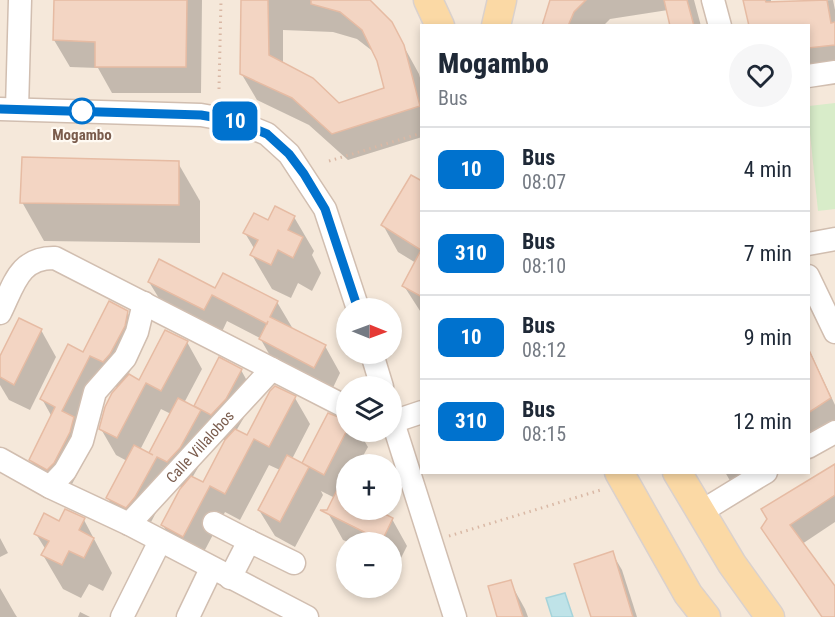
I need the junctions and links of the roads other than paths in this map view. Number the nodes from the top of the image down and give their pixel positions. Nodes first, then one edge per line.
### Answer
1 (20, 0) edge
2 (428, 0) edge
3 (502, 0) edge
4 (713, 0) edge
5 (439, 24) edge
6 (496, 24) edge
7 (719, 24) edge
8 (835, 72) edge
9 (810, 76) edge
10 (9, 109) edge
11 (835, 239) edge
12 (810, 244) edge
13 (810, 280) edge
14 (354, 298) edge
15 (144, 303) junction
16 (0, 313) edge
17 (835, 332) edge
18 (272, 369) junction
19 (336, 402) edge
20 (420, 413) edge
21 (402, 422) edge
22 (835, 432) edge
23 (398, 442) edge
24 (810, 446) edge
25 (0, 459) edge
26 (678, 474) edge
27 (763, 474) edge
28 (622, 478) edge
29 (50, 487) junction
30 (699, 513) junction
31 (214, 523) dead end
32 (129, 524) junction
33 (160, 541) junction
34 (249, 541) junction
35 (294, 563) dead end
36 (220, 573) junction
37 (122, 617) edge
38 (188, 617) edge
39 (307, 617) edge
40 (454, 617) edge
41 (706, 617) edge
42 (770, 617) edge

1 - 10 street
2 - 5 main road
3 - 6 main road
4 - 7 street
8 - 9 street
10 - 14 street
11 - 12 street
13 - 17 street
15 - 16 street
15 - 18 street
15 - 29 street
18 - 19 street
18 - 32 street, Calle Villalobos
20 - 21 street
22 - 24 street
23 - 40 street
25 - 29 street
26 - 30 main road
27 - 30 street
28 - 41 main road
29 - 32 street
30 - 42 main road
31 - 34 street
32 - 33 street
33 - 36 street
33 - 37 street
34 - 35 street
34 - 36 street
36 - 38 street
36 - 39 street

